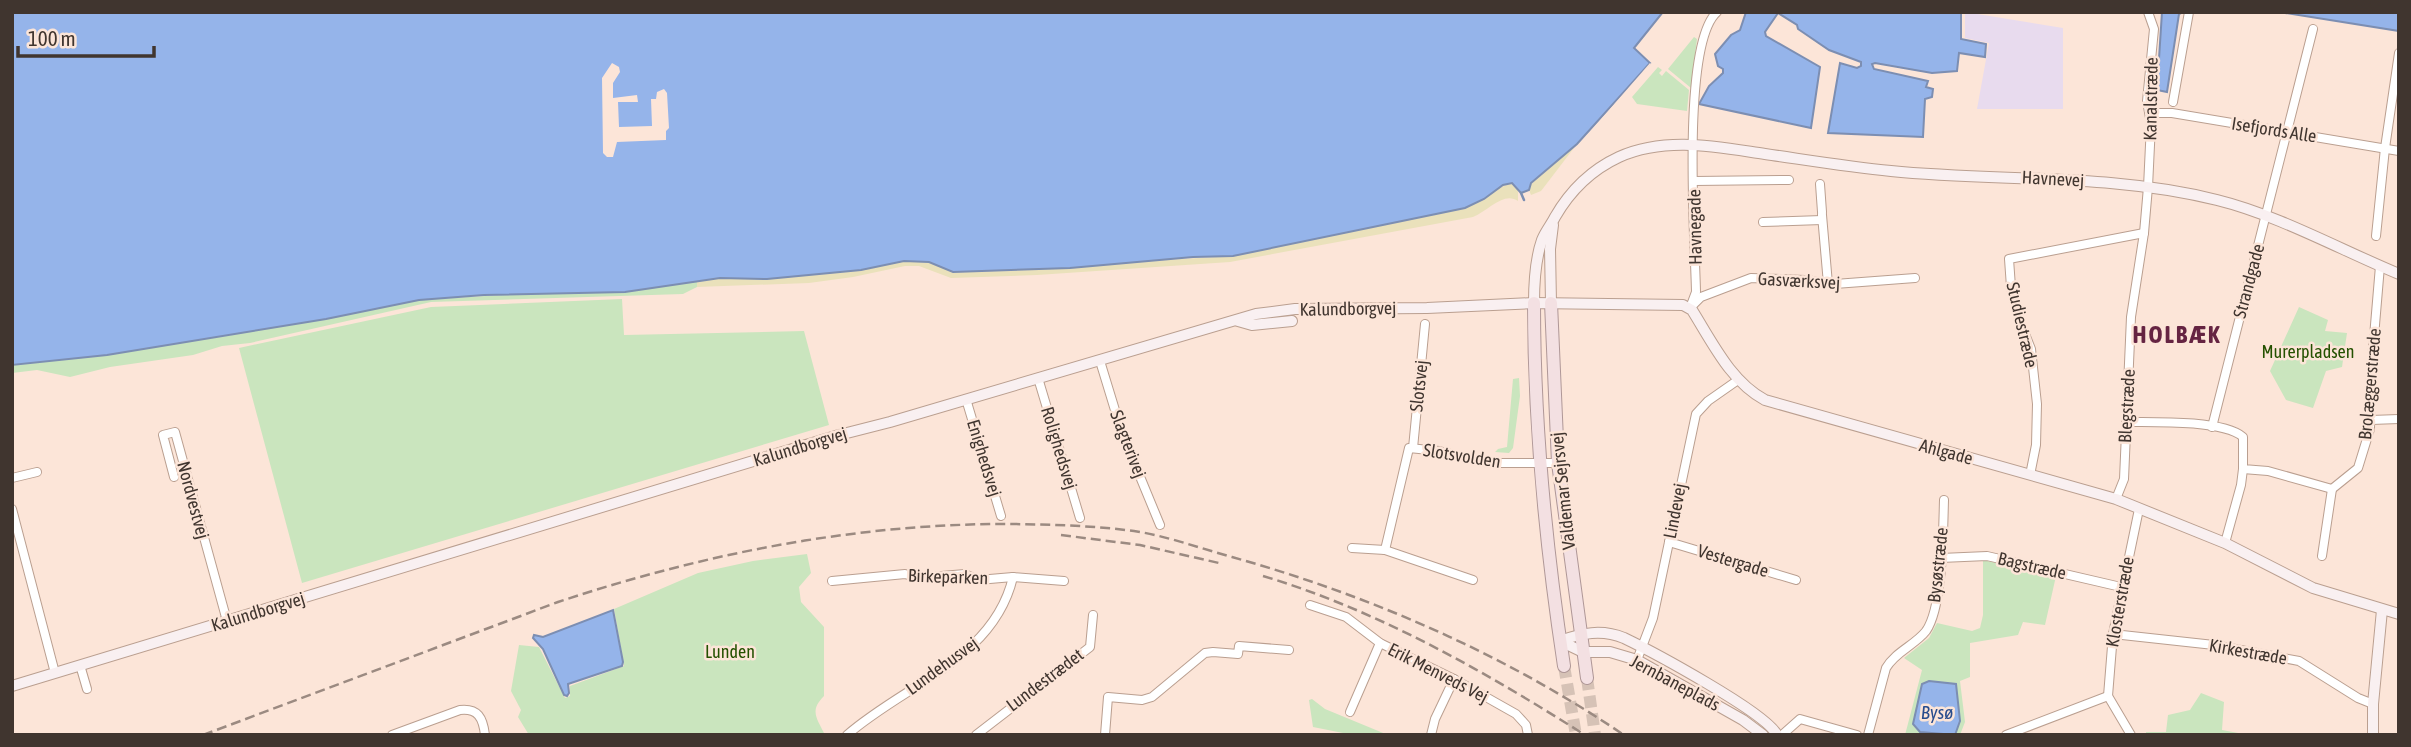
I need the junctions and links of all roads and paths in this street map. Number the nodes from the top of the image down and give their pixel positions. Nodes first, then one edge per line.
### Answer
1 (1717, 12) edge
2 (2148, 12) edge
3 (2189, 12) edge
4 (2313, 29) dead end
5 (2399, 54) edge
6 (2173, 102) dead end
7 (2150, 113) junction
8 (2287, 132) junction
9 (1693, 145) junction
10 (2385, 149) junction
11 (2399, 151) edge
12 (1789, 180) dead end
13 (1694, 181) junction
14 (1820, 184) dead end
15 (2148, 187) junction
16 (1822, 215) junction
17 (2266, 217) junction
18 (1554, 218) junction
19 (1763, 222) dead end
20 (2144, 233) junction
21 (2376, 236) dead end
22 (2380, 266) junction
23 (2399, 274) edge
24 (1915, 278) dead end
25 (1828, 284) junction
26 (1534, 303) junction
27 (1551, 303) junction
28 (1690, 308) junction
29 (1235, 321) junction
30 (1292, 321) dead end
31 (1425, 324) dead end
32 (1100, 361) junction
33 (1038, 377) junction
34 (1738, 380) junction
35 (966, 400) junction
36 (2399, 419) edge
37 (2371, 420) junction
38 (2126, 422) junction
39 (2212, 427) junction
40 (1411, 448) junction
41 (1541, 463) junction
42 (1558, 463) junction
43 (2243, 469) junction
44 (37, 472) dead end
45 (2030, 475) junction
46 (12, 478) edge
47 (174, 478) dead end
48 (2332, 489) junction
49 (2116, 499) junction
50 (1944, 500) dead end
51 (12, 509) edge
52 (2138, 509) junction
53 (1001, 516) dead end
54 (1080, 518) dead end
55 (1160, 525) dead end
56 (1669, 542) junction
57 (2225, 543) junction
58 (1352, 548) dead end
59 (1385, 551) junction
60 (2322, 556) dead end
61 (1941, 558) junction
62 (1013, 577) junction
63 (1473, 580) dead end
64 (1796, 580) dead end
65 (832, 581) dead end
66 (1064, 581) dead end
67 (2122, 587) junction
68 (1310, 605) dead end
69 (2382, 610) junction
70 (2399, 614) edge
71 (1093, 615) dead end
72 (227, 621) junction
73 (1581, 633) junction
74 (2113, 634) junction
75 (1560, 641) junction
76 (1380, 643) junction
77 (1643, 647) junction
78 (1289, 650) dead end
79 (1583, 652) junction
80 (1637, 660) junction
81 (80, 665) junction
82 (1564, 666) tunnel mouth
83 (55, 673) junction
84 (1587, 678) tunnel mouth
85 (1454, 679) junction
86 (12, 685) edge
87 (87, 689) dead end
88 (2108, 696) junction
89 (2373, 704) junction
90 (1350, 712) dead end
91 (1765, 721) junction
92 (392, 735) edge
93 (485, 735) edge
94 (847, 735) edge
95 (976, 735) edge
96 (1105, 735) edge
97 (1431, 735) edge
98 (1528, 735) edge
99 (1763, 735) edge
100 (1779, 735) edge
101 (1857, 735) edge
102 (1868, 735) edge
103 (2006, 735) edge
104 (2131, 735) edge
105 (2373, 735) edge

1 - 9 street
2 - 7 street, Kanalstræde
3 - 6 street, Kanalstræde
4 - 8 street, Strandgade
5 - 10 street
7 - 8 street, Isefjords Alle
7 - 15 street, Kanalstræde
8 - 10 street, Isefjords Alle
8 - 17 street, Strandgade
9 - 13 street, Havnegade
9 - 15 street, Havnevej
9 - 18 street, Havnevej
10 - 11 street, Isefjords Alle
10 - 21 street
12 - 13 street
13 - 28 street, Havnegade
14 - 16 street
15 - 17 street, Havnevej
15 - 20 street, Blegstræde
16 - 19 street
16 - 25 street
17 - 22 street, Havnevej
17 - 39 street, Strandgade
18 - 26 street, Havnevej
18 - 27 street, Havnevej
20 - 38 street, Blegstræde
20 - 45 street, Studiestræde
22 - 23 street, Havnevej
22 - 37 street, Brolæggerstræde
24 - 25 street, Gasværksvej
25 - 28 street, Gasværksvej
26 - 27 street
26 - 29 street, Kalundborgvej
26 - 41 main road, Valdemar Sejrsvej
27 - 28 street
27 - 42 main road, Valdemar Sejrsvej
28 - 34 street, Ahlgade
29 - 30 street
29 - 32 street, Kalundborgvej
31 - 40 street, Slotsvej
32 - 33 street, Kalundborgvej
32 - 55 street, Slagterivej
33 - 35 street, Kalundborgvej
33 - 54 street, Rolighedsvej
34 - 45 street, Ahlgade
34 - 56 street, Lindevej
35 - 53 street, Enighedsvej
35 - 72 street, Kalundborgvej
36 - 37 street
37 - 48 street, Brolæggerstræde
38 - 39 street
38 - 49 street, Blegstræde
39 - 43 street
40 - 41 street, Slotsvolden
40 - 59 street, Slotsvej
41 - 42 street, Slotsvolden
41 - 75 main road, Valdemar Sejrsvej
42 - 73 main road, Valdemar Sejrsvej
43 - 48 street
43 - 57 street
44 - 46 street
45 - 49 street, Ahlgade
47 - 72 street, Nordvestvej
48 - 60 street
49 - 52 street, Ahlgade
50 - 61 street, Bysøstræde
51 - 83 street
52 - 57 street, Ahlgade
52 - 67 street, Klosterstræde
56 - 64 street, Vestergade
56 - 77 street, Lindevej
57 - 69 street, Ahlgade
58 - 59 street
59 - 63 street
61 - 67 street, Bagstræde
61 - 102 street, Bysøstræde
62 - 65 street, Birkeparken
62 - 66 street, Birkeparken
62 - 94 street, Lundehusvej
67 - 74 street, Klosterstræde
68 - 76 street, Erik Menveds Vej
69 - 70 street, Ahlgade
69 - 89 street
71 - 95 street, Lundestrædet
72 - 81 street, Kalundborgvej
73 - 75 street, Jernbaneplads
73 - 77 street, Jernbaneplads
73 - 79 main road, Valdemar Sejrsvej
74 - 88 street, Klosterstræde
74 - 89 street, Kirkestræde
75 - 79 street, Jernbaneplads
75 - 82 main road, Valdemar Sejrsvej
76 - 85 street, Erik Menveds Vej
76 - 90 street
77 - 80 street, Lindevej
77 - 91 street, Jernbaneplads
78 - 96 street
79 - 80 street, Jernbaneplads
79 - 84 main road, Valdemar Sejrsvej
80 - 99 street, Jernbaneplads
81 - 83 street, Kalundborgvej
81 - 87 street
83 - 86 street, Kalundborgvej
85 - 97 street
85 - 98 street, Erik Menveds Vej
88 - 103 street
88 - 104 street
89 - 105 street
91 - 99 street, Jernbaneplads
91 - 100 street, Jernbaneplads
92 - 93 street
100 - 101 street

